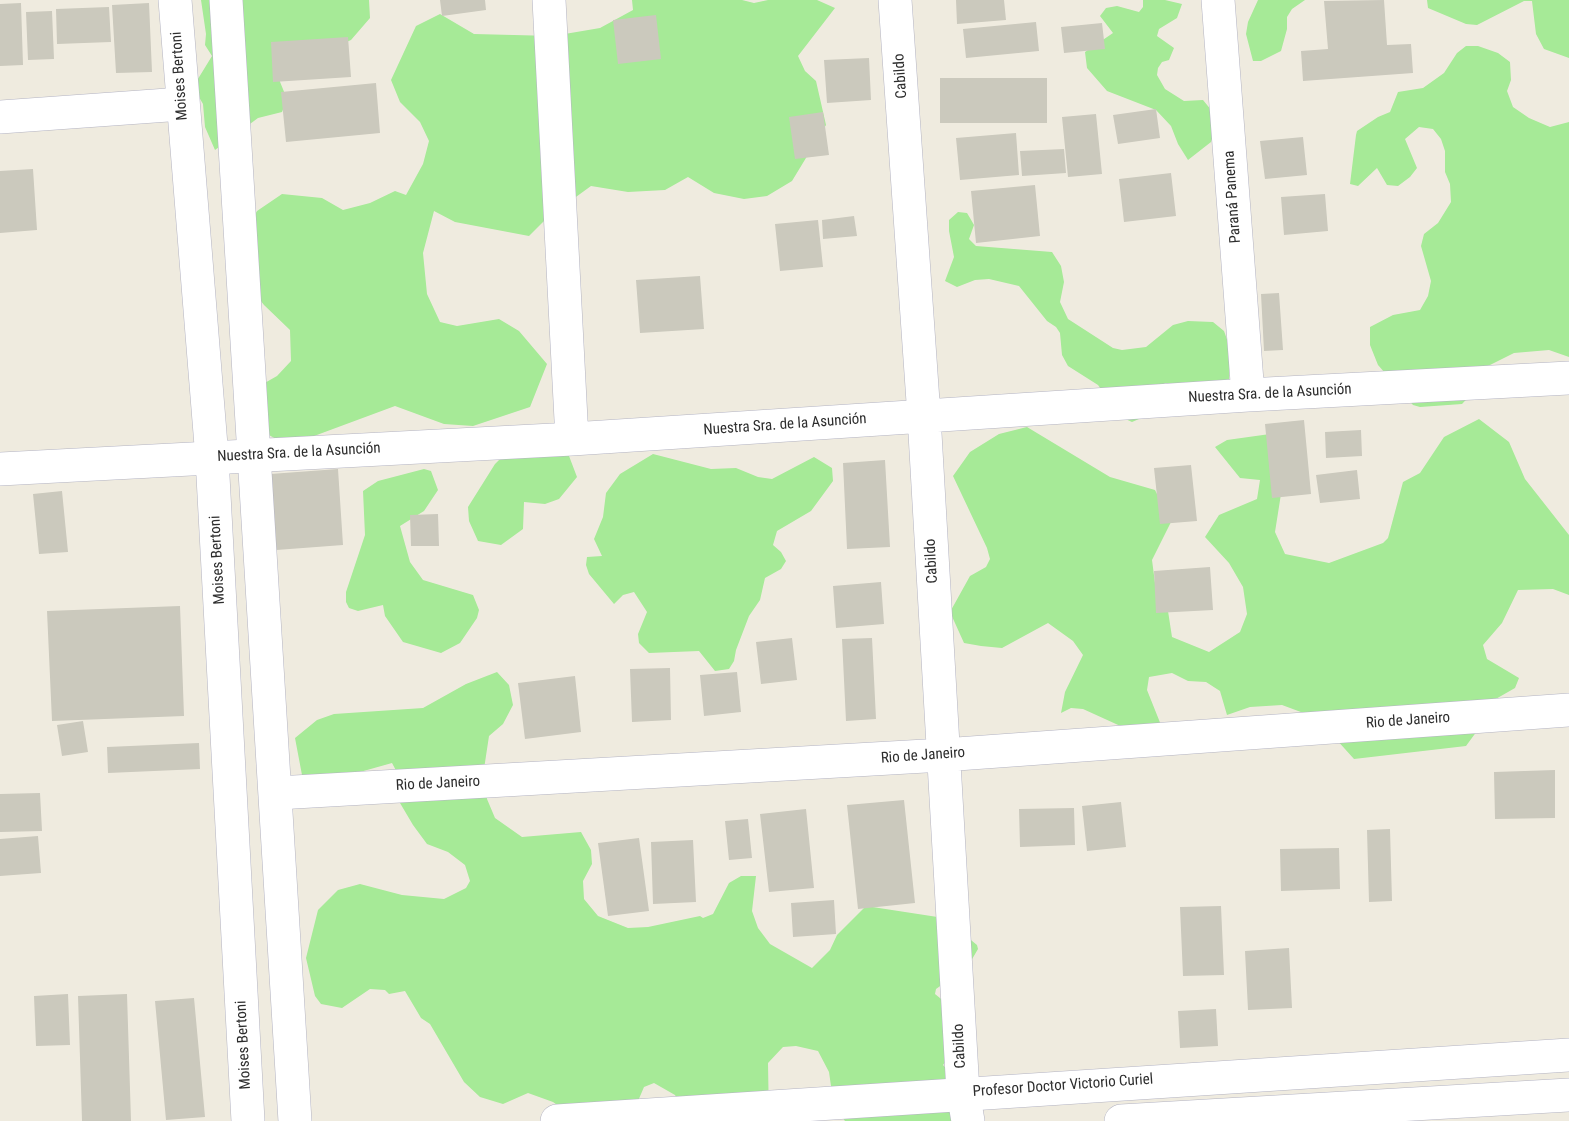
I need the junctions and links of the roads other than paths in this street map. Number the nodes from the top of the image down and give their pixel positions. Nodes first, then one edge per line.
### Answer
1 (175, 0) edge
2 (226, 0) edge
3 (549, 0) edge
4 (895, 0) edge
5 (1218, 0) edge
6 (182, 104) junction
7 (0, 117) edge
8 (1569, 378) edge
9 (1248, 395) junction
10 (924, 416) junction
11 (572, 439) junction
12 (255, 456) junction
13 (212, 458) junction
14 (0, 469) edge
15 (1569, 710) edge
16 (943, 755) junction
17 (277, 793) junction
18 (1569, 1055) edge
19 (1569, 1095) edge
20 (965, 1107) edge
21 (620, 1119) edge
22 (248, 1121) edge
23 (295, 1121) edge
24 (557, 1121) edge
25 (1121, 1121) edge

1 - 6 street, Moises Bertoni
2 - 12 street
3 - 11 street
4 - 10 street, Cabildo
5 - 9 street, Paraná Panema
6 - 7 street
6 - 13 street, Moises Bertoni
8 - 9 street, Nuestra Sra. de la Asunción
9 - 10 street, Nuestra Sra. de la Asunción
10 - 11 street, Nuestra Sra. de la Asunción
10 - 16 street, Cabildo
11 - 12 street, Nuestra Sra. de la Asunción
12 - 13 street, Nuestra Sra. de la Asunción
12 - 17 street
13 - 14 street, Nuestra Sra. de la Asunción
13 - 22 street, Moises Bertoni
15 - 16 street, Rio de Janeiro
16 - 17 street, Rio de Janeiro
16 - 20 street, Cabildo
17 - 23 street
18 - 20 street, Profesor Doctor Victorio Curiel
19 - 25 street
20 - 21 street, Profesor Doctor Victorio Curiel
21 - 24 street, Profesor Doctor Victorio Curiel

